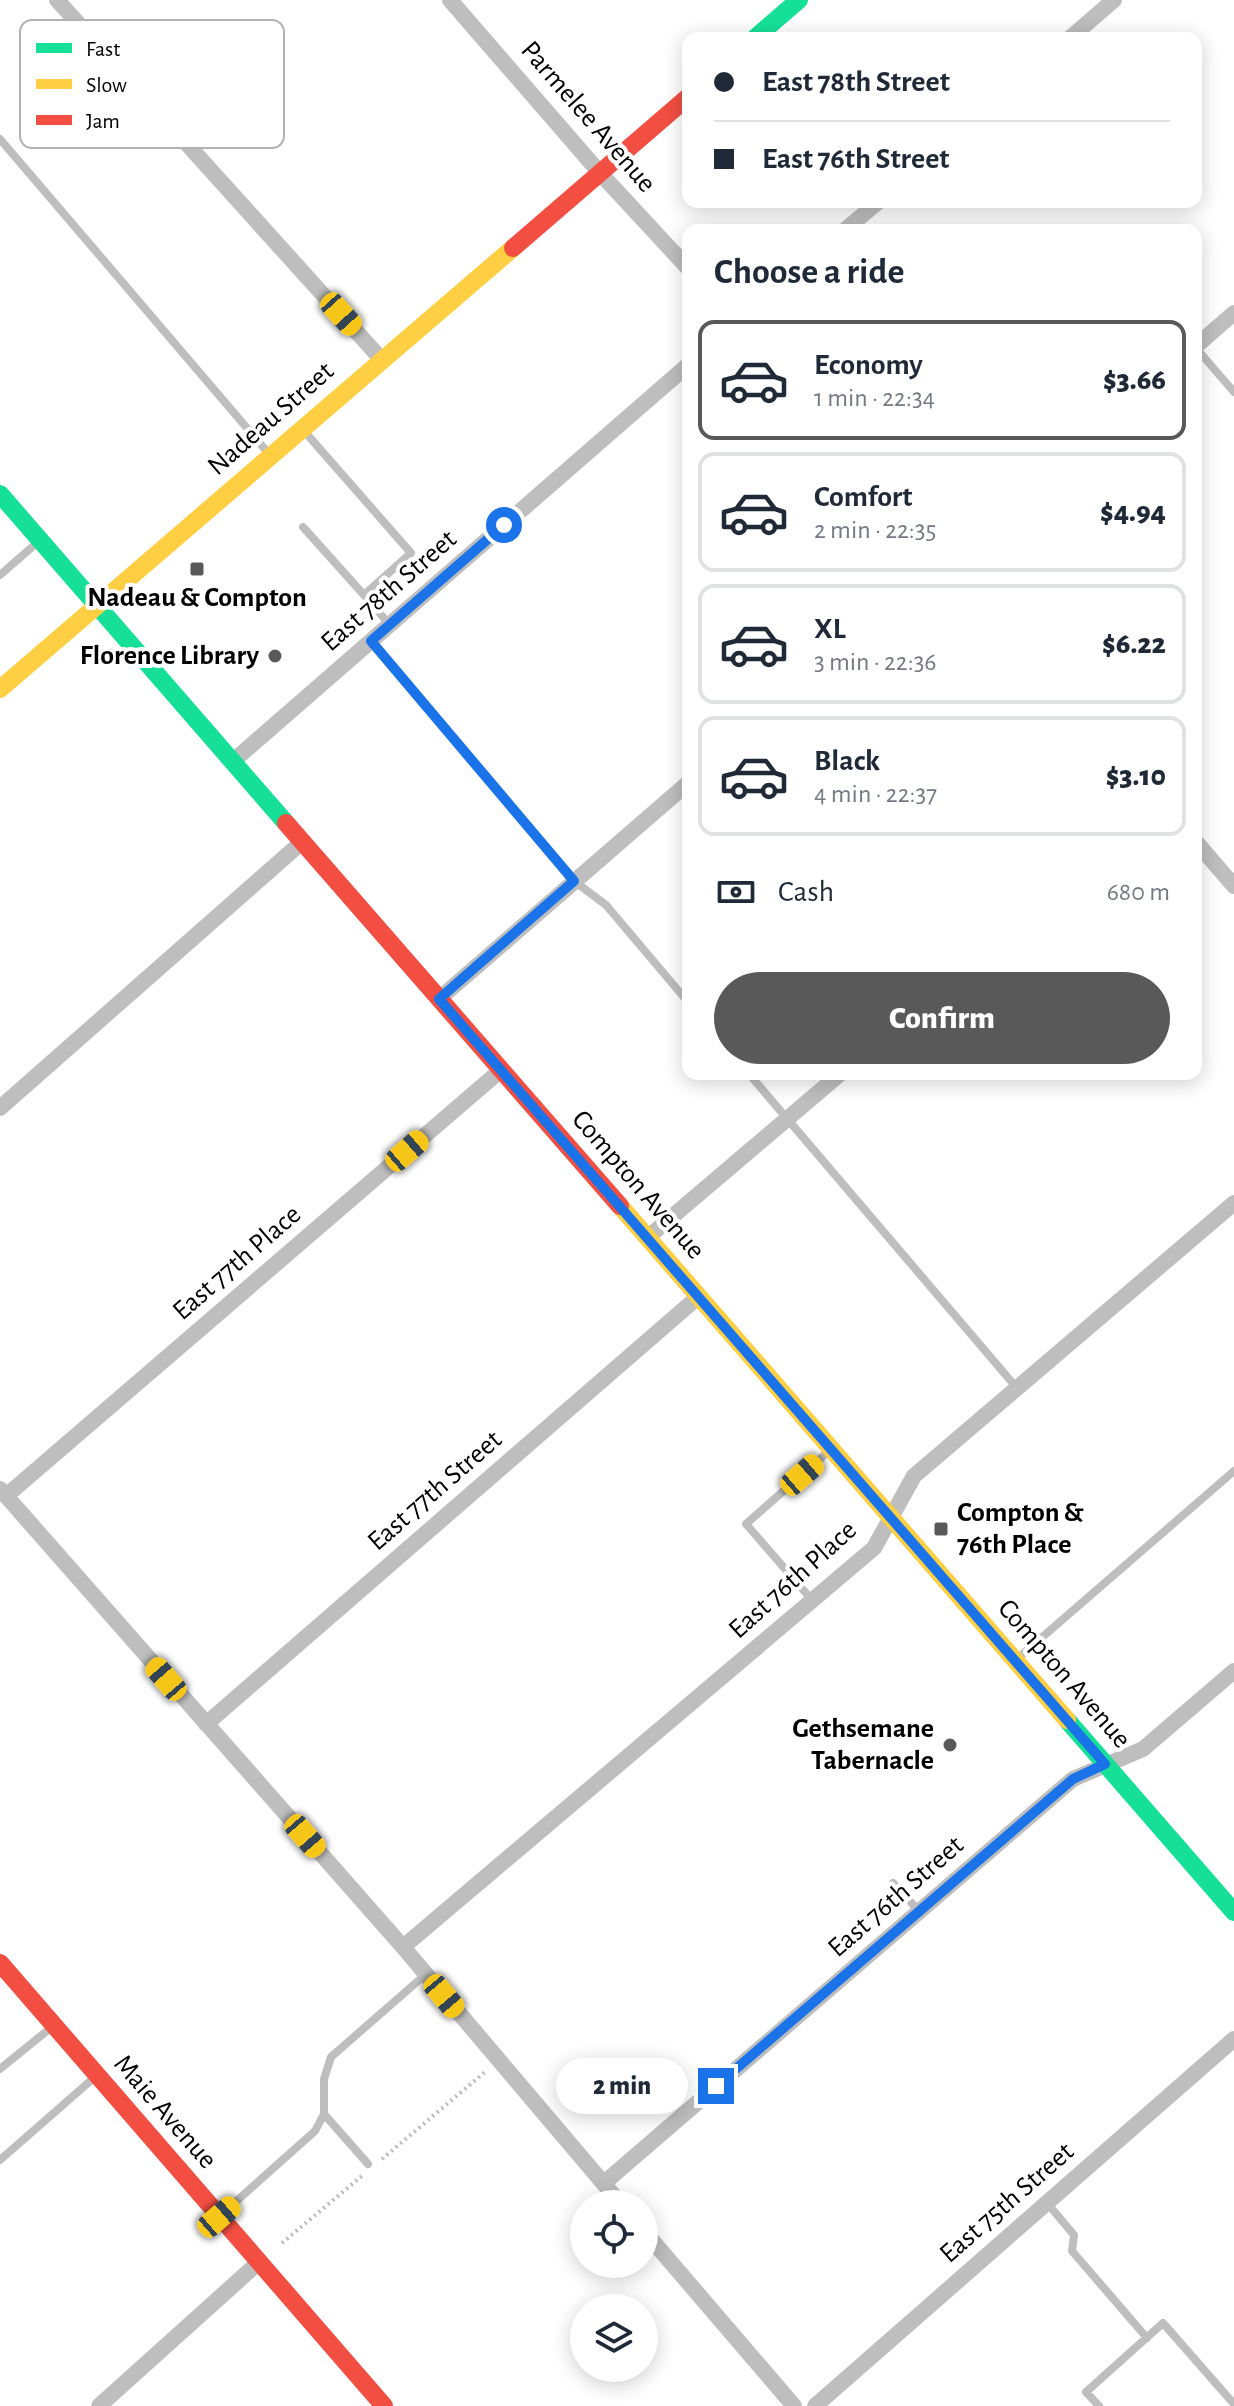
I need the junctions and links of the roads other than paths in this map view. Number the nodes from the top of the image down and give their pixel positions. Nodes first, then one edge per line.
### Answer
1 (57, 0) edge
2 (450, 0) edge
3 (799, 0) edge
4 (1114, 0) edge
5 (75, 20) edge
6 (762, 32) edge
7 (1077, 32) edge
8 (682, 102) edge
9 (1, 142) edge
10 (191, 148) edge
11 (600, 173) junction
12 (871, 208) edge
13 (852, 224) edge
14 (682, 262) edge
15 (1234, 313) edge
16 (1202, 342) edge
17 (1202, 354) edge
18 (382, 360) junction
19 (682, 370) edge
20 (1234, 392) edge
21 (303, 429) junction
22 (271, 456) junction
23 (0, 494) edge
24 (303, 527) dead end
25 (40, 540) junction
26 (0, 575) edge
27 (364, 595) junction
28 (96, 606) junction
29 (389, 625) junction
30 (371, 641) junction
31 (0, 689) edge
32 (232, 762) junction
33 (682, 788) edge
34 (302, 842) junction
35 (1202, 849) edge
36 (574, 881) junction
37 (1234, 886) edge
38 (682, 995) edge
39 (439, 999) junction
40 (501, 1070) junction
41 (754, 1080) edge
42 (833, 1080) edge
43 (0, 1108) edge
44 (787, 1118) junction
45 (1234, 1203) edge
46 (647, 1238) junction
47 (698, 1297) junction
48 (1016, 1387) junction
49 (831, 1449) junction
50 (1234, 1471) edge
51 (3, 1492) edge
52 (891, 1518) junction
53 (812, 1600) junction
54 (1015, 1660) junction
55 (1232, 1675) edge
56 (206, 1724) junction
57 (1105, 1764) junction
58 (893, 1883) dead end
59 (919, 1911) junction
60 (1234, 1912) edge
61 (403, 1947) junction
62 (0, 1963) edge
63 (426, 1974) junction
64 (53, 2025) junction
65 (1234, 2039) edge
66 (0, 2069) edge
67 (96, 2076) junction
68 (324, 2114) junction
69 (0, 2160) edge
70 (368, 2168) road end
71 (604, 2183) junction
72 (610, 2190) edge
73 (1047, 2203) junction
74 (219, 2217) junction
75 (658, 2247) edge
76 (258, 2263) junction
77 (1147, 2338) junction
78 (1234, 2404) edge
79 (99, 2406) edge
80 (384, 2406) edge
81 (794, 2406) edge
82 (815, 2406) edge
83 (1099, 2406) edge

1 - 5 street
2 - 11 street, Parmelee Avenue
3 - 6 main road
4 - 7 street
8 - 11 main road, Nadeau Street
9 - 22 lane
10 - 18 street
11 - 14 street, Parmelee Avenue
11 - 18 main road, Nadeau Street
12 - 13 street
15 - 16 street
17 - 20 lane
18 - 21 main road, Nadeau Street
19 - 29 street, East 78th Street
21 - 22 main road, Nadeau Street
21 - 27 lane
22 - 28 main road, Nadeau Street
23 - 25 main road, Compton Avenue
24 - 27 lane
25 - 26 lane
25 - 28 main road, Compton Avenue
27 - 29 lane
28 - 31 main road, Nadeau Street
28 - 32 main road, Compton Avenue
29 - 30 street, East 78th Street
30 - 32 street, East 78th Street
30 - 36 lane
32 - 34 main road, Compton Avenue
33 - 36 street
34 - 39 main road, Compton Avenue
34 - 43 street
35 - 37 street
36 - 38 lane
36 - 39 street
39 - 40 main road, Compton Avenue
40 - 46 main road, Compton Avenue
40 - 51 street, East 77th Place
41 - 44 lane
42 - 44 street
44 - 46 street
44 - 48 lane
45 - 48 street, East 76th Place
46 - 47 main road, Compton Avenue
47 - 49 main road, Compton Avenue
47 - 56 street, East 77th Street
48 - 52 street, East 76th Place
49 - 52 main road, Compton Avenue
49 - 53 lane
50 - 54 lane
51 - 56 street
52 - 53 street, East 76th Place
52 - 54 main road, Compton Avenue
53 - 61 street, East 76th Place
54 - 57 main road, Compton Avenue
55 - 57 street, East 76th Street
56 - 61 street
57 - 59 street, East 76th Street
57 - 60 main road, Compton Avenue
58 - 59 lane
59 - 71 street, East 76th Street
61 - 63 street
62 - 64 main road, Maie Avenue
63 - 68 lane
63 - 71 street
64 - 66 lane
64 - 67 main road, Maie Avenue
65 - 73 street, East 75th Street
67 - 69 lane
67 - 74 main road, Maie Avenue
68 - 70 lane
68 - 74 lane
71 - 72 street
73 - 77 lane
73 - 82 street, East 75th Street
74 - 76 main road, Maie Avenue
75 - 81 street
76 - 79 street
76 - 80 main road, Maie Avenue
77 - 78 lane
77 - 83 lane

